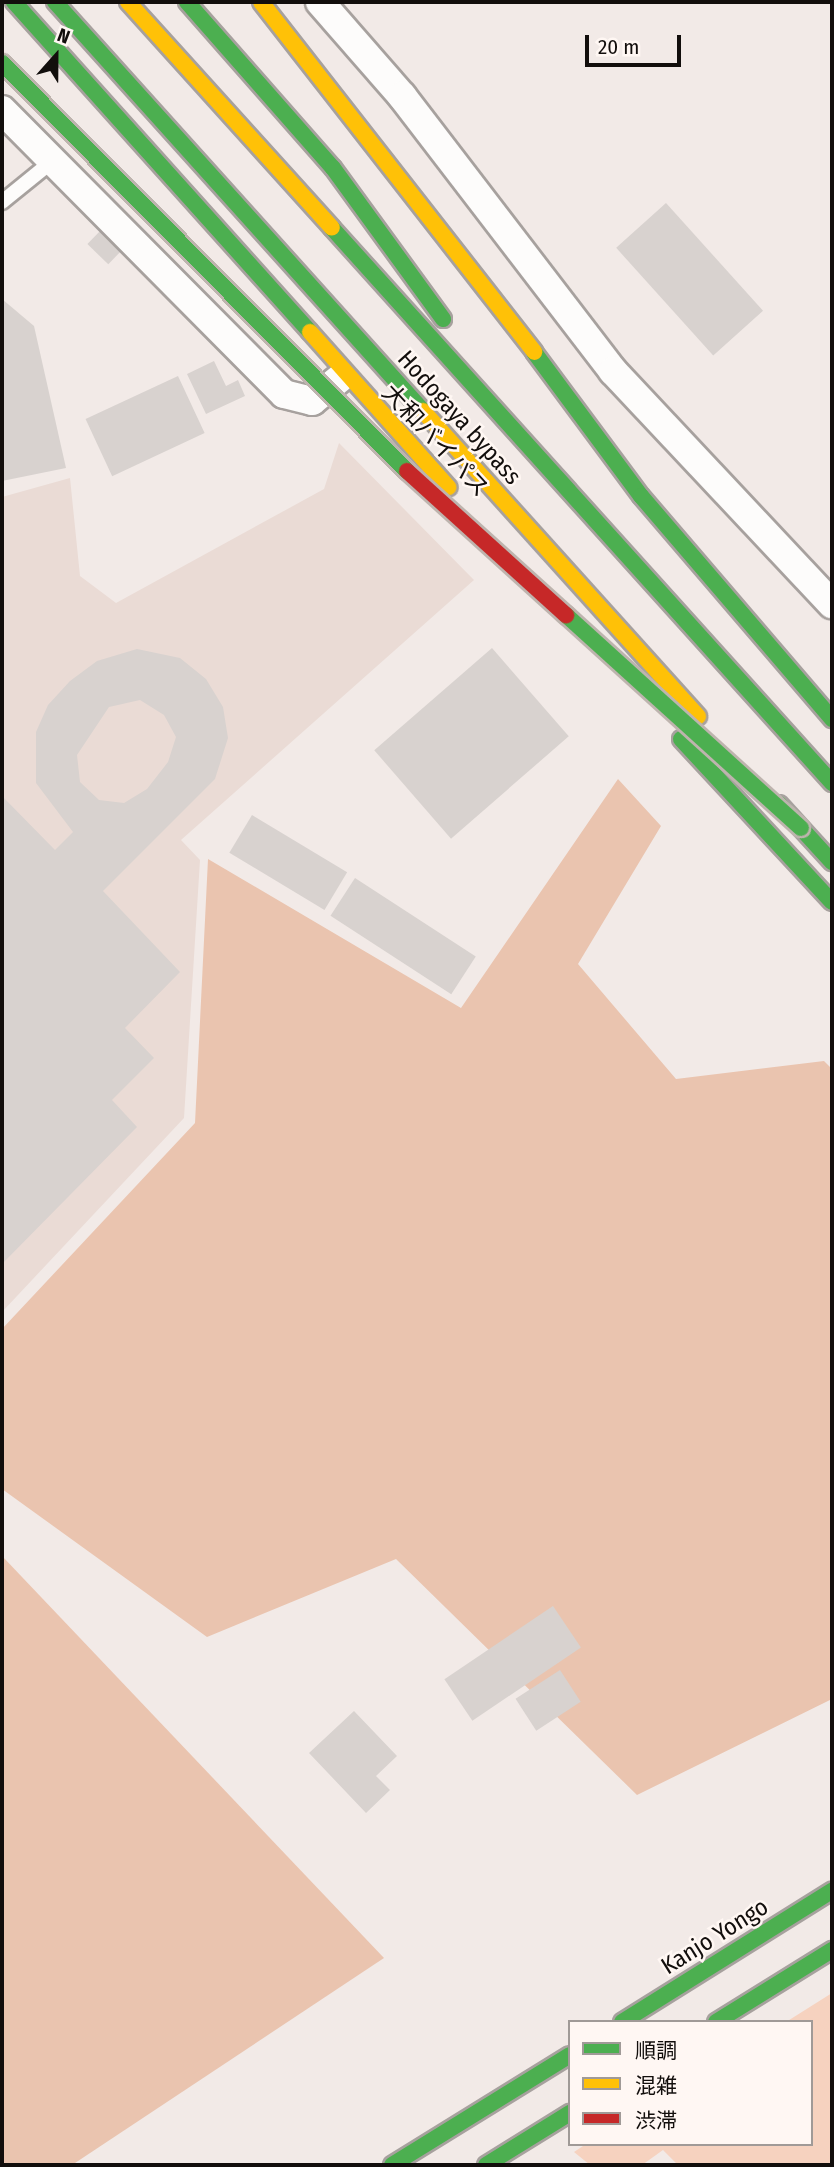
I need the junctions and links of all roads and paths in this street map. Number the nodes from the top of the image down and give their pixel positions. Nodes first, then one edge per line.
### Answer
1 (6, 2) edge
2 (14, 2) edge
3 (55, 2) edge
4 (128, 2) edge
5 (153, 2) edge
6 (187, 2) edge
7 (261, 2) edge
8 (320, 2) edge
9 (45, 37) junction
10 (2, 63) edge
11 (2, 110) edge
12 (55, 159) junction
13 (2, 202) edge
14 (457, 338) junction
15 (344, 376) junction
16 (832, 604) edge
17 (832, 719) edge
18 (832, 755) edge
19 (832, 783) edge
20 (801, 828) junction
21 (832, 862) edge
22 (832, 902) edge
23 (832, 1891) edge
24 (832, 1950) edge
25 (625, 2020) edge
26 (719, 2020) edge
27 (568, 2055) edge
28 (568, 2114) edge
29 (393, 2165) edge
30 (486, 2165) edge

1 - 9 main road
2 - 9 main road, 大和バイパス
3 - 20 main road, Hodogaya bypass, bridge
4 - 19 main road, Hodogaya bypass
5 - 14 main road
6 - 14 main road
7 - 17 main road
8 - 16 street
9 - 15 main road, 大和バイパス
10 - 20 main road, bridge
11 - 12 street
12 - 13 lane
12 - 15 street
14 - 18 main road
15 - 22 main road, 大和バイパス
20 - 21 main road, Hodogaya bypass
23 - 25 main road, Kanjo Yongo
24 - 26 main road
27 - 29 main road
28 - 30 main road

